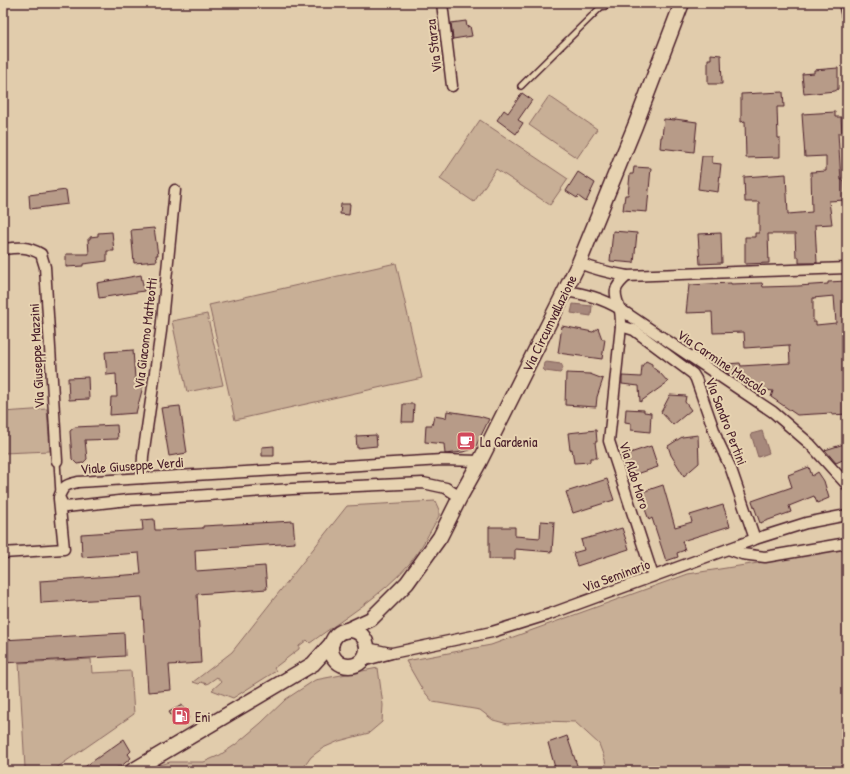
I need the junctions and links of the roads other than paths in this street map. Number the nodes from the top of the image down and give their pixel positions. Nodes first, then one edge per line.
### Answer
1 (442, 3) edge
2 (604, 3) edge
3 (682, 3) edge
4 (844, 3) edge
5 (847, 16) edge
6 (452, 86) dead end
7 (522, 86) dead end
8 (175, 190) dead end
9 (3, 249) edge
10 (579, 263) junction
11 (847, 268) edge
12 (627, 276) junction
13 (565, 291) junction
14 (620, 309) junction
15 (621, 326) junction
16 (57, 461) joint
17 (480, 461) junction
18 (142, 478) junction
19 (847, 485) edge
20 (59, 496) junction
21 (460, 497) junction
22 (847, 515) edge
23 (755, 539) junction
24 (847, 543) edge
25 (728, 549) junction
26 (3, 553) edge
27 (653, 576) junction
28 (371, 618) junction
29 (345, 630) junction
30 (332, 643) junction
31 (366, 644) junction
32 (392, 653) junction
33 (362, 661) junction
34 (313, 664) junction
35 (340, 664) junction
36 (132, 771) edge

1 - 6 street, Via Starza
2 - 7 lane
3 - 10 street, Via Circumvallazione
4 - 5 street
8 - 18 street, Via Giacomo Matteotti
9 - 16 street, Via Giuseppe Mazzini
10 - 12 street
10 - 13 street, Via Circumvallazione
11 - 12 street
12 - 14 street, Via Aldo Moro
13 - 14 street, Via Carmine Mascolo
13 - 17 street, Via Circumvallazione
14 - 15 street, Via Aldo Moro
14 - 19 street, Via Carmine Mascolo
15 - 23 street, Via Sandro Pertini
15 - 27 street, Via Aldo Moro
16 - 20 lane, Via Giuseppe Mazzini
17 - 18 street, Viale Giuseppe Verdi
17 - 21 street, Via Circumvallazione
18 - 20 street, Viale Giuseppe Verdi
20 - 21 street
20 - 26 street
21 - 28 street, Via Circumvallazione
22 - 23 street, Via Seminario
23 - 25 street, Via Seminario
24 - 25 street
25 - 27 street, Via Seminario
27 - 32 street, Via Seminario
28 - 29 street, Via Circumvallazione
28 - 31 street
29 - 30 street
29 - 31 street
30 - 34 street
30 - 35 street
31 - 32 street, Via Seminario
31 - 33 street
32 - 33 street, Via Seminario
33 - 35 street
34 - 35 street
34 - 36 street

